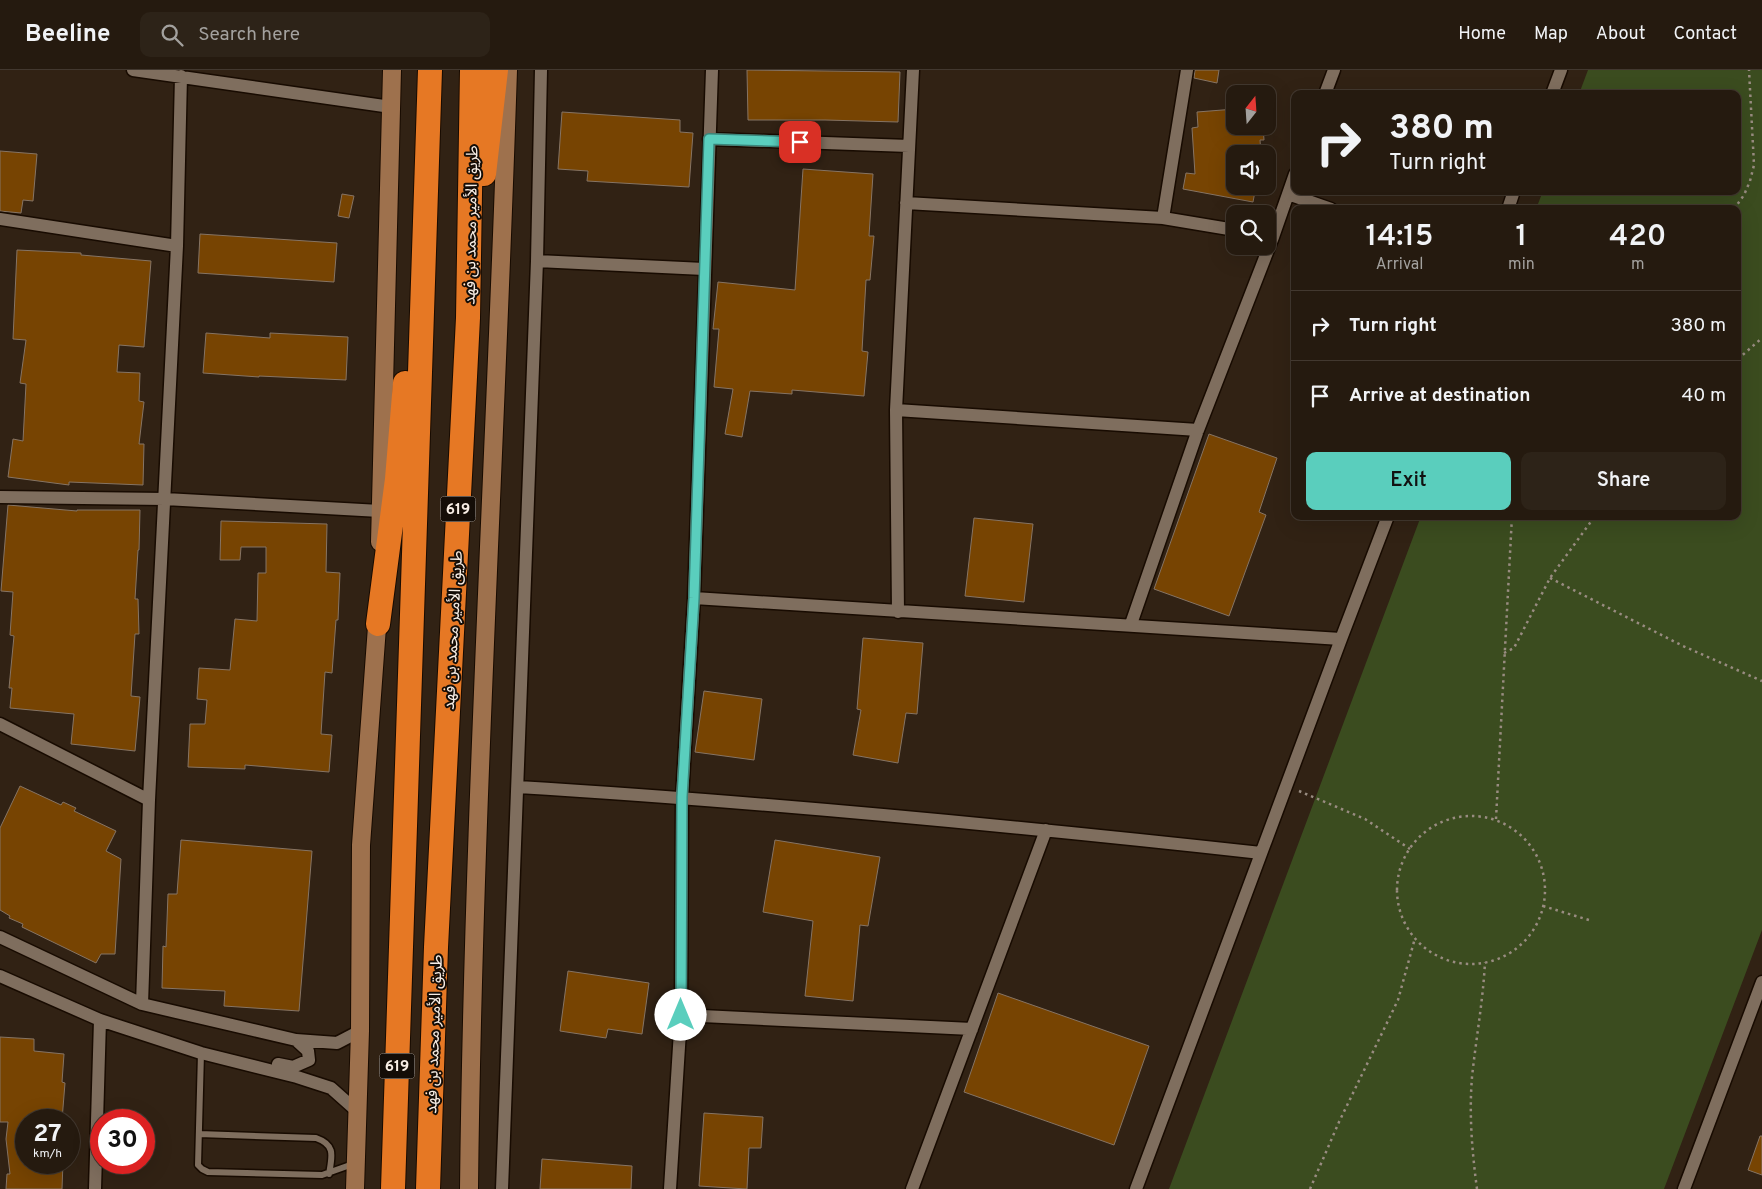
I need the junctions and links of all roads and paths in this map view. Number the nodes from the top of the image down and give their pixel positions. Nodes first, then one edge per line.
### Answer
1 (133, 70) edge
2 (392, 70) edge
3 (430, 70) edge
4 (472, 70) edge
5 (496, 70) edge
6 (508, 70) edge
7 (541, 70) edge
8 (712, 70) edge
9 (913, 70) edge
10 (1187, 70) edge
11 (1334, 70) edge
12 (1561, 70) edge
13 (1749, 70) edge
14 (181, 76) junction
15 (1326, 90) edge
16 (1554, 90) edge
17 (391, 107) junction
18 (428, 132) junction
19 (709, 139) junction
20 (909, 146) junction
21 (1291, 185) edge
22 (1288, 194) junction
23 (906, 203) junction
24 (1320, 205) edge
25 (1737, 205) edge
26 (1162, 218) junction
27 (0, 219) edge
28 (1276, 223) edge
29 (1226, 229) edge
30 (177, 246) junction
31 (1263, 255) edge
32 (537, 261) junction
33 (704, 270) junction
34 (468, 318) junction
35 (1762, 338) edge
36 (1741, 356) edge
37 (896, 410) junction
38 (1198, 430) junction
39 (0, 497) edge
40 (165, 499) junction
41 (380, 511) junction
42 (1386, 520) edge
43 (1512, 520) edge
44 (1592, 520) edge
45 (1550, 578) junction
46 (694, 598) junction
47 (898, 612) junction
48 (378, 624) junction
49 (1131, 624) junction
50 (1340, 639) junction
51 (1504, 653) junction
52 (1762, 681) edge
53 (0, 724) edge
54 (1286, 786) junction
55 (518, 787) junction
56 (682, 797) junction
57 (149, 800) junction
58 (1496, 820) junction
59 (1046, 830) junction
60 (1410, 848) junction
61 (1261, 853) junction
62 (1543, 906) junction
63 (1592, 921) dead end
64 (0, 937) edge
65 (1415, 938) junction
66 (1486, 962) junction
67 (0, 976) edge
68 (1762, 982) edge
69 (142, 1004) junction
70 (681, 1015) junction
71 (100, 1020) junction
72 (972, 1029) junction
73 (360, 1031) junction
74 (296, 1040) junction
75 (201, 1053) junction
76 (358, 1112) junction
77 (199, 1134) junction
78 (356, 1163) junction
79 (328, 1174) junction
80 (95, 1189) edge
81 (356, 1189) edge
82 (393, 1189) edge
83 (428, 1189) edge
84 (469, 1189) edge
85 (502, 1189) edge
86 (670, 1189) edge
87 (912, 1189) edge
88 (1136, 1189) edge
89 (1310, 1189) edge
90 (1476, 1189) edge
91 (1684, 1189) edge

1 - 14 street
2 - 17 main road
3 - 18 highway, 619
4 - 34 highway, طريق الأمير محمد بن فهد / 619
5 - 34 highway
6 - 84 main road
7 - 32 street
8 - 19 street
9 - 20 street
10 - 26 street
11 - 15 street
12 - 16 street
13 - 25 path
14 - 17 street
14 - 30 street
17 - 41 main road
18 - 48 highway
18 - 82 highway, 619
19 - 20 street
19 - 33 street
20 - 23 street
21 - 22 street
22 - 24 street
22 - 28 street
23 - 26 street
23 - 37 street
26 - 29 street
27 - 30 street
30 - 40 street
31 - 38 street
32 - 33 street
32 - 55 street
33 - 46 street
34 - 83 highway, طريق الأمير محمد بن فهد / 619
35 - 36 path
37 - 38 street
37 - 47 street
38 - 49 street
39 - 40 street
40 - 41 street
40 - 57 street
41 - 48 main road
42 - 50 street
43 - 51 path
44 - 45 path
45 - 51 path
45 - 52 path
46 - 47 street
46 - 56 street
47 - 49 street
48 - 73 main road
49 - 50 street
50 - 54 street
51 - 58 path
53 - 57 street
54 - 60 path
54 - 61 street
55 - 56 street
55 - 85 street
56 - 59 street
56 - 70 street
57 - 69 street
58 - 60 path
58 - 62 path
59 - 61 street
59 - 72 street
60 - 65 path
61 - 88 street
62 - 63 path
62 - 66 path
64 - 69 street
65 - 66 path
65 - 89 path
66 - 90 path
67 - 71 street
68 - 91 street
69 - 74 street
70 - 72 street
70 - 86 street
71 - 75 street
71 - 80 street
72 - 87 street
73 - 74 street
73 - 76 main road
74 - 75 street
75 - 76 street
75 - 77 lane
76 - 78 main road
77 - 79 lane
77 - 79 lane
78 - 79 lane
78 - 81 main road

